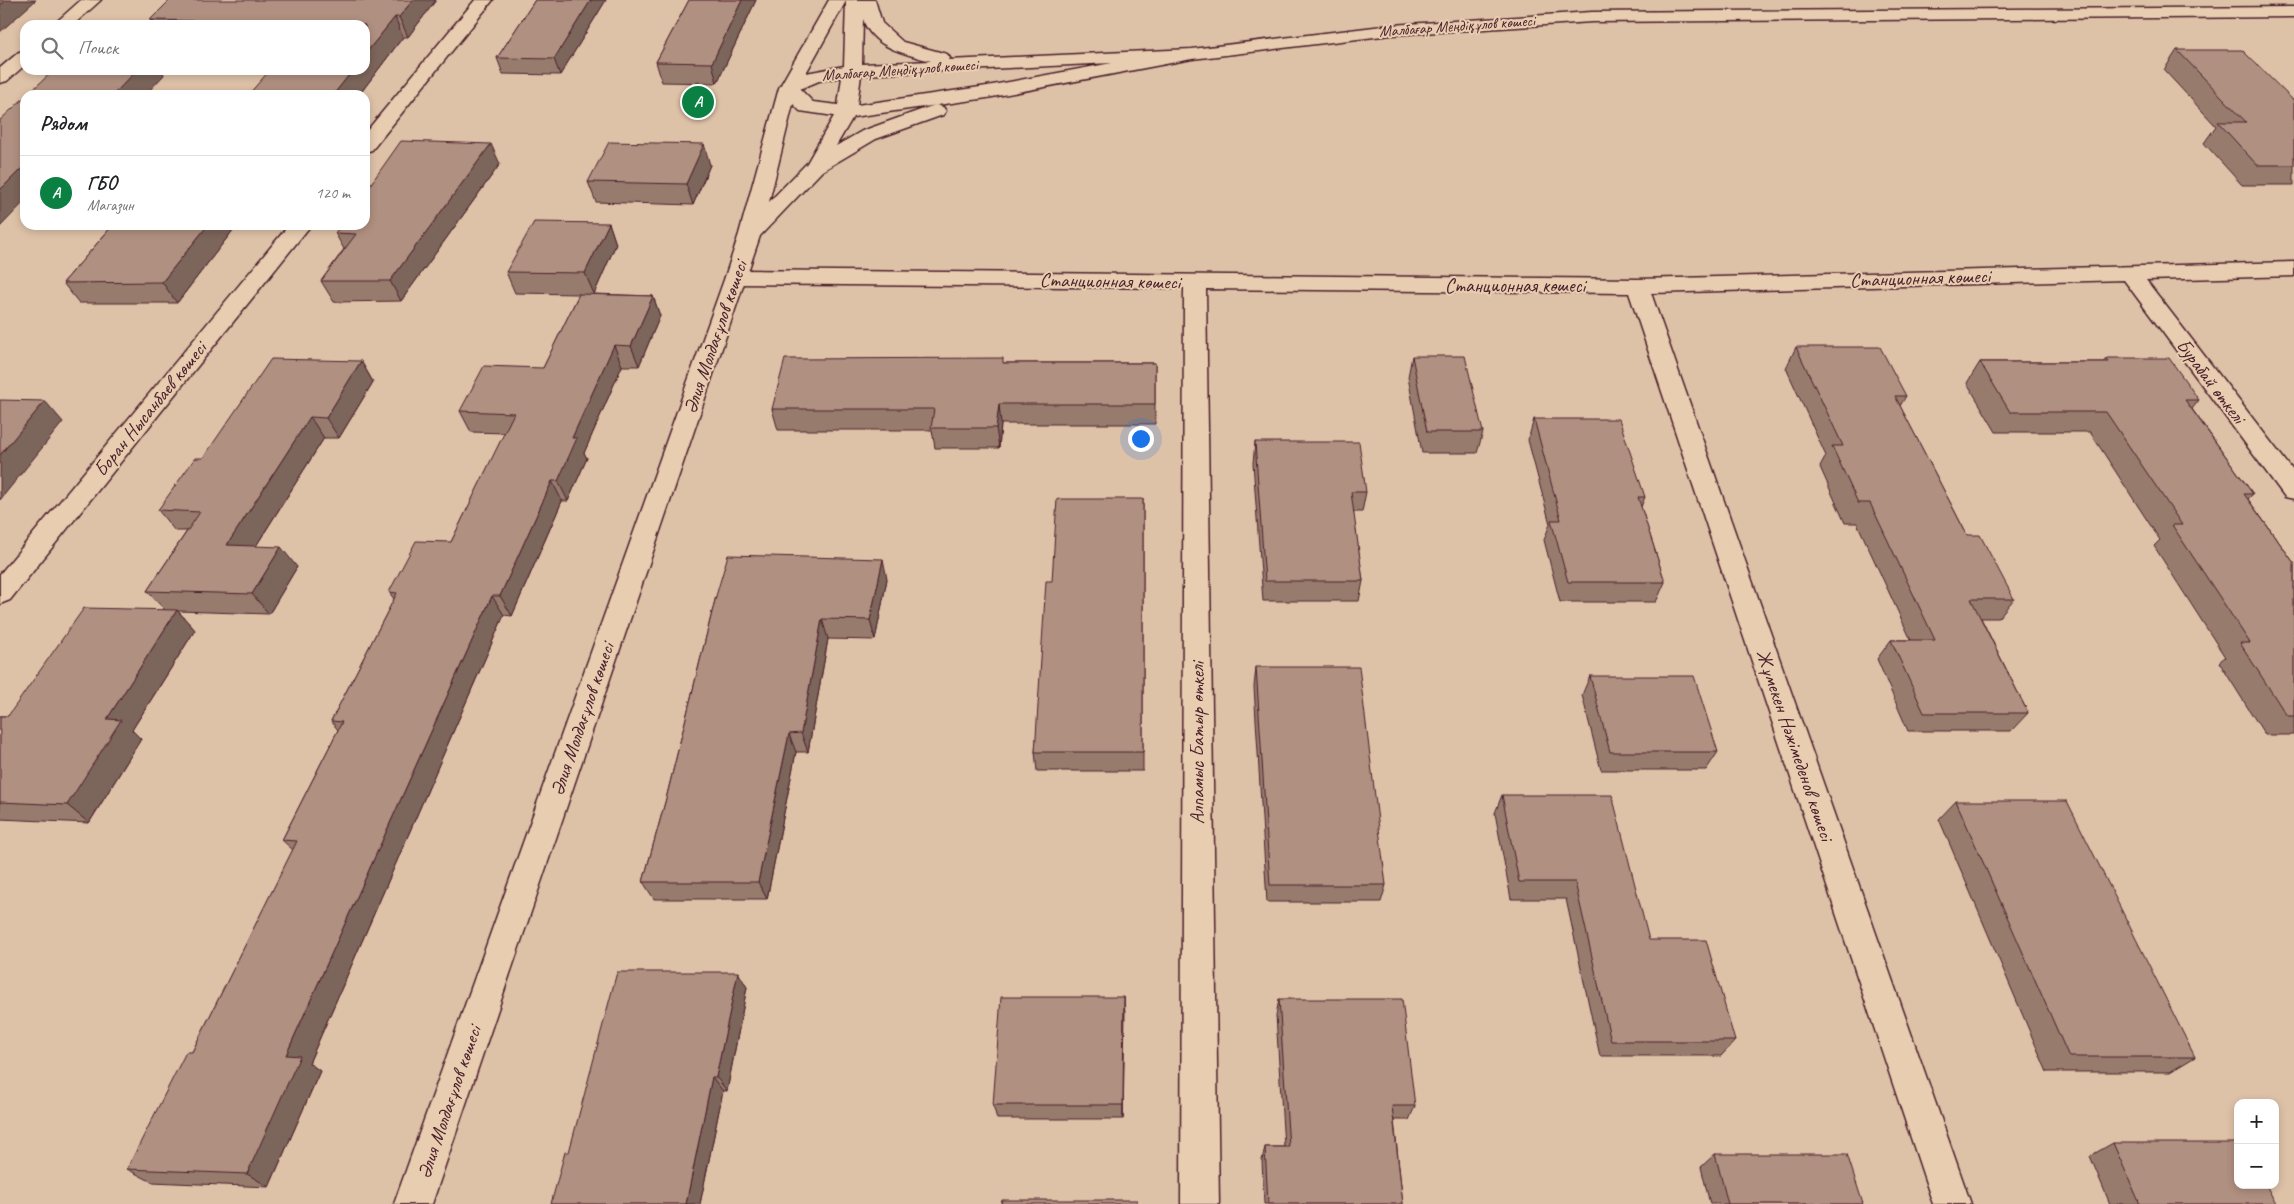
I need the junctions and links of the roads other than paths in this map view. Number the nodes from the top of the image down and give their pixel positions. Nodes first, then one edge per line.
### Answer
1 (92, 0) edge
2 (484, 0) edge
3 (838, 0) edge
4 (856, 0) edge
5 (866, 0) edge
6 (2294, 12) edge
7 (68, 20) edge
8 (1192, 54) junction
9 (20, 60) edge
10 (989, 64) junction
11 (852, 70) junction
12 (0, 77) edge
13 (788, 88) junction
14 (988, 92) junction
15 (846, 112) junction
16 (370, 140) edge
17 (815, 166) junction
18 (296, 230) edge
19 (750, 234) junction
20 (2294, 269) edge
21 (2129, 272) junction
22 (736, 277) junction
23 (1195, 282) junction
24 (1638, 286) junction
25 (2294, 490) edge
26 (0, 593) edge
27 (413, 1204) edge
28 (1200, 1204) edge
29 (1952, 1204) edge

1 - 7 main road
2 - 16 main road
3 - 13 main road, Әлия Молдағұлов көшесі
4 - 11 main road, Әлия Молдағұлов көшесі
5 - 10 main road
6 - 8 main road, Малбағар Меңдіқұлов көшесі
8 - 10 main road, Малбағар Меңдіқұлов көшесі
8 - 14 main road, Малбағар Меңдіқұлов көшесі
9 - 12 main road
10 - 11 main road, Малбағар Меңдіқұлов көшесі
11 - 13 main road, Малбағар Меңдіқұлов көшесі
11 - 15 main road, Әлия Молдағұлов көшесі
13 - 15 main road, Малбағар Меңдіқұлов көшесі
13 - 19 main road, Әлия Молдағұлов көшесі
14 - 15 main road, Малбағар Меңдіқұлов көшесі
14 - 17 main road
15 - 17 main road, Әлия Молдағұлов көшесі
17 - 19 main road, Әлия Молдағұлов көшесі
18 - 26 main road, Боран Нысанбаев көшесі
19 - 22 main road, Әлия Молдағұлов көшесі
20 - 21 main road, Станционная көшесі
21 - 24 main road, Станционная көшесі
21 - 25 main road, Бурабай өткелі
22 - 23 main road, Станционная көшесі
22 - 27 main road, Әлия Молдағұлов көшесі
23 - 24 main road, Станционная көшесі
23 - 28 main road, Алпамыс Батыр өткелі
24 - 29 main road, Жұмекен Нәжімеденов көшесі

